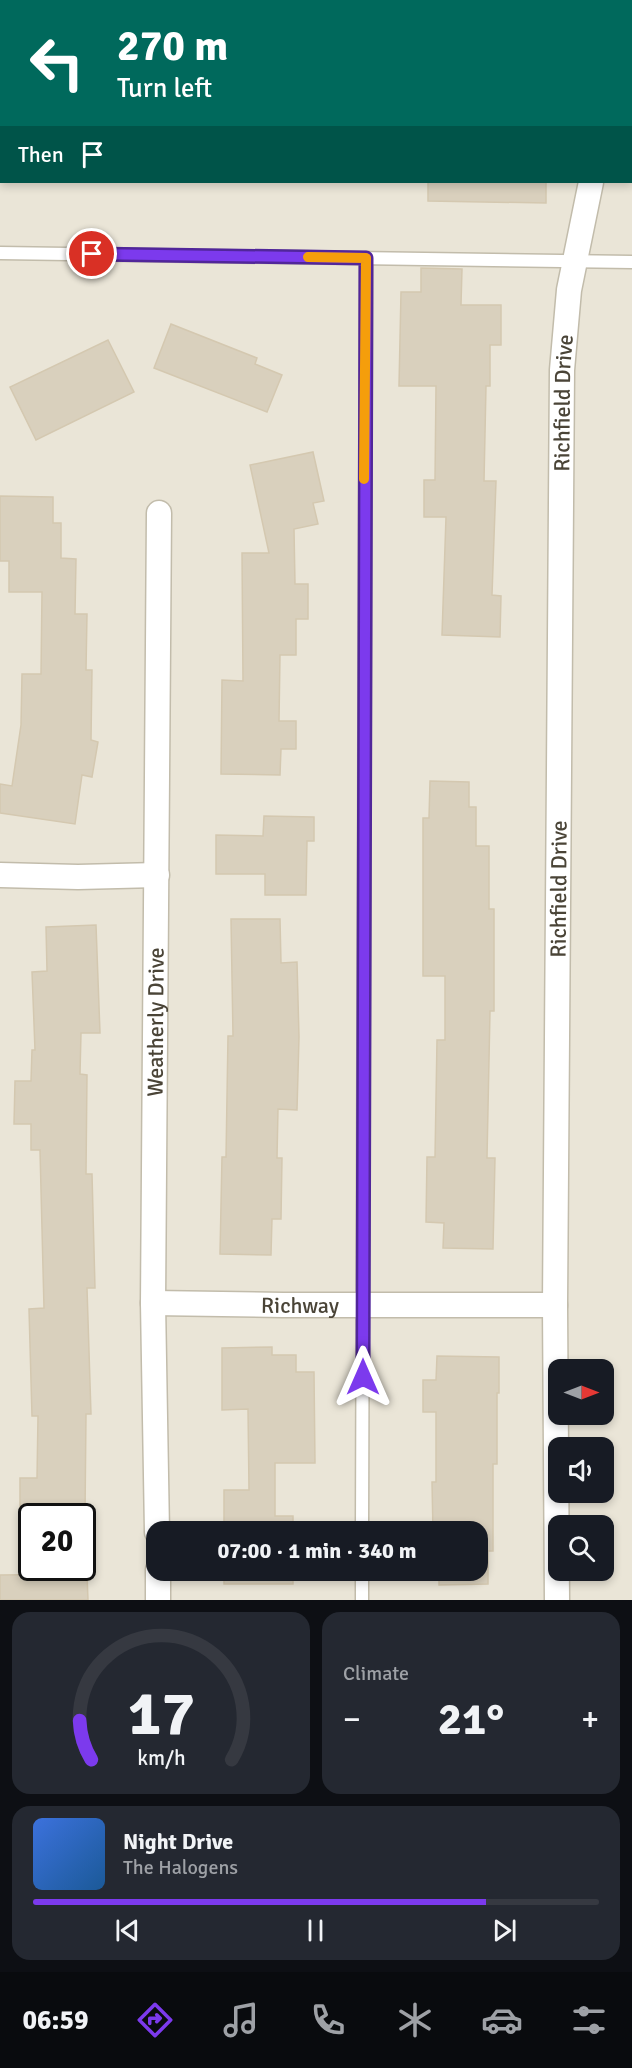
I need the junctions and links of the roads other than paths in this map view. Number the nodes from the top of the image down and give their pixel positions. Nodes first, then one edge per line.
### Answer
1 (591, 183) edge
2 (0, 253) edge
3 (366, 258) junction
4 (575, 261) junction
5 (632, 262) edge
6 (159, 513) dead end
7 (0, 875) edge
8 (157, 875) junction
9 (153, 1302) junction
10 (363, 1305) junction
11 (555, 1305) junction
12 (158, 1521) edge
13 (362, 1521) edge
14 (158, 1581) edge
15 (362, 1581) edge
16 (158, 1600) edge
17 (362, 1600) edge
18 (557, 1600) edge

1 - 4 street, Richfield Drive
2 - 3 lane
3 - 4 lane
3 - 10 lane
4 - 5 lane
4 - 11 street, Richfield Drive
6 - 8 street, Weatherly Drive
7 - 8 street
8 - 9 street, Weatherly Drive
9 - 10 street, Richway
9 - 12 street, Weatherly Drive
10 - 11 street, Richway
10 - 13 lane
11 - 18 street, Richfield Drive
14 - 16 street
15 - 17 lane

